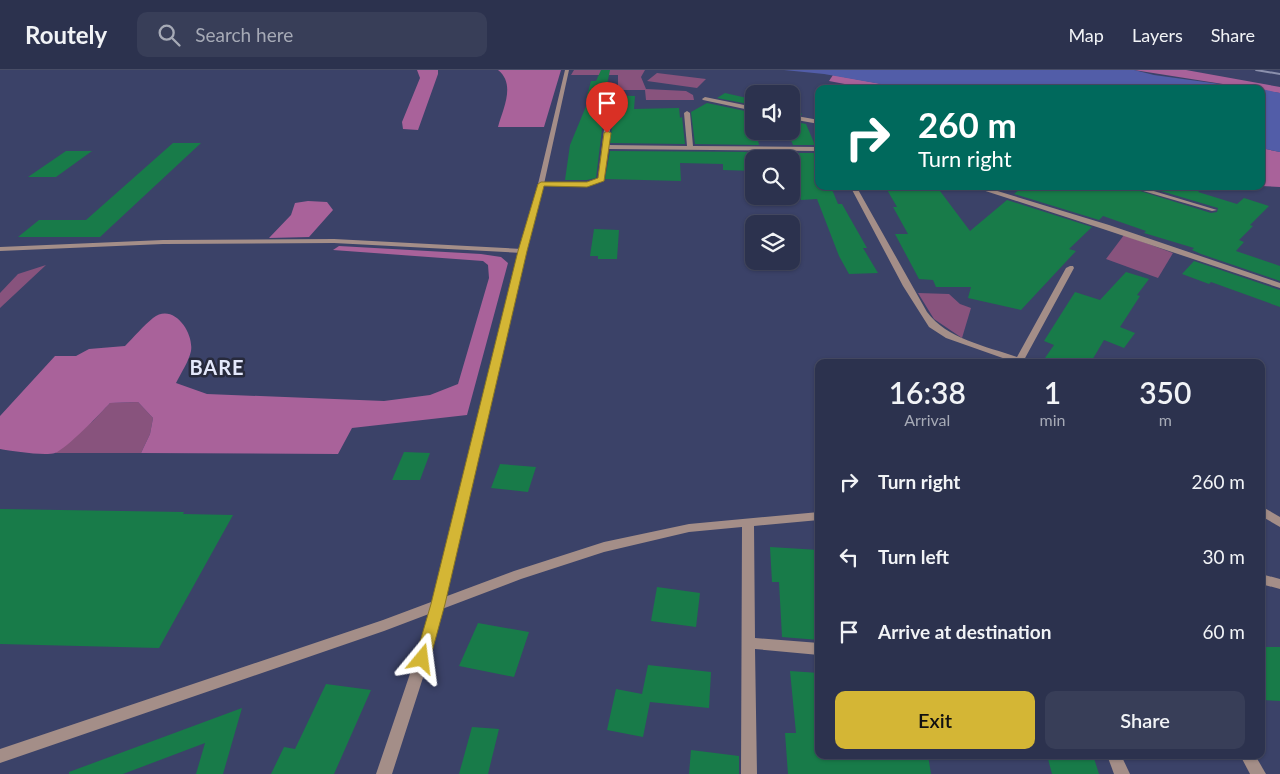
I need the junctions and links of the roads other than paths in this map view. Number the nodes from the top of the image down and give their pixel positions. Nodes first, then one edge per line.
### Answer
1 (567, 70) edge
2 (704, 99) dead end
3 (610, 105) dead end
4 (745, 107) edge
5 (687, 113) dead end
6 (800, 119) edge
7 (815, 121) edge
8 (606, 147) junction
9 (690, 148) junction
10 (815, 148) edge
11 (541, 184) junction
12 (855, 190) edge
13 (986, 190) edge
14 (1143, 190) edge
15 (1214, 210) dead end
16 (0, 250) edge
17 (522, 251) junction
18 (1070, 268) dead end
19 (1280, 286) edge
20 (1012, 359) edge
21 (1022, 359) edge
22 (1265, 513) edge
23 (815, 516) edge
24 (748, 522) junction
25 (1280, 523) edge
26 (1265, 580) edge
27 (1280, 584) edge
28 (438, 604) junction
29 (750, 643) junction
30 (815, 649) edge
31 (0, 756) edge
32 (1116, 759) edge
33 (1249, 759) edge
34 (384, 774) edge
35 (749, 774) edge
36 (1122, 774) edge
37 (1258, 774) edge

1 - 11 street
2 - 4 street
3 - 8 street
5 - 9 street
6 - 7 street
8 - 9 street
8 - 11 street
9 - 10 street
11 - 17 street
12 - 20 street
13 - 19 street
14 - 15 street
16 - 17 street
17 - 28 street
18 - 21 street
22 - 25 street
23 - 24 street
24 - 28 street
24 - 29 street
26 - 27 street
28 - 31 street
28 - 34 street
29 - 30 street
29 - 35 street
32 - 36 street
33 - 37 street

